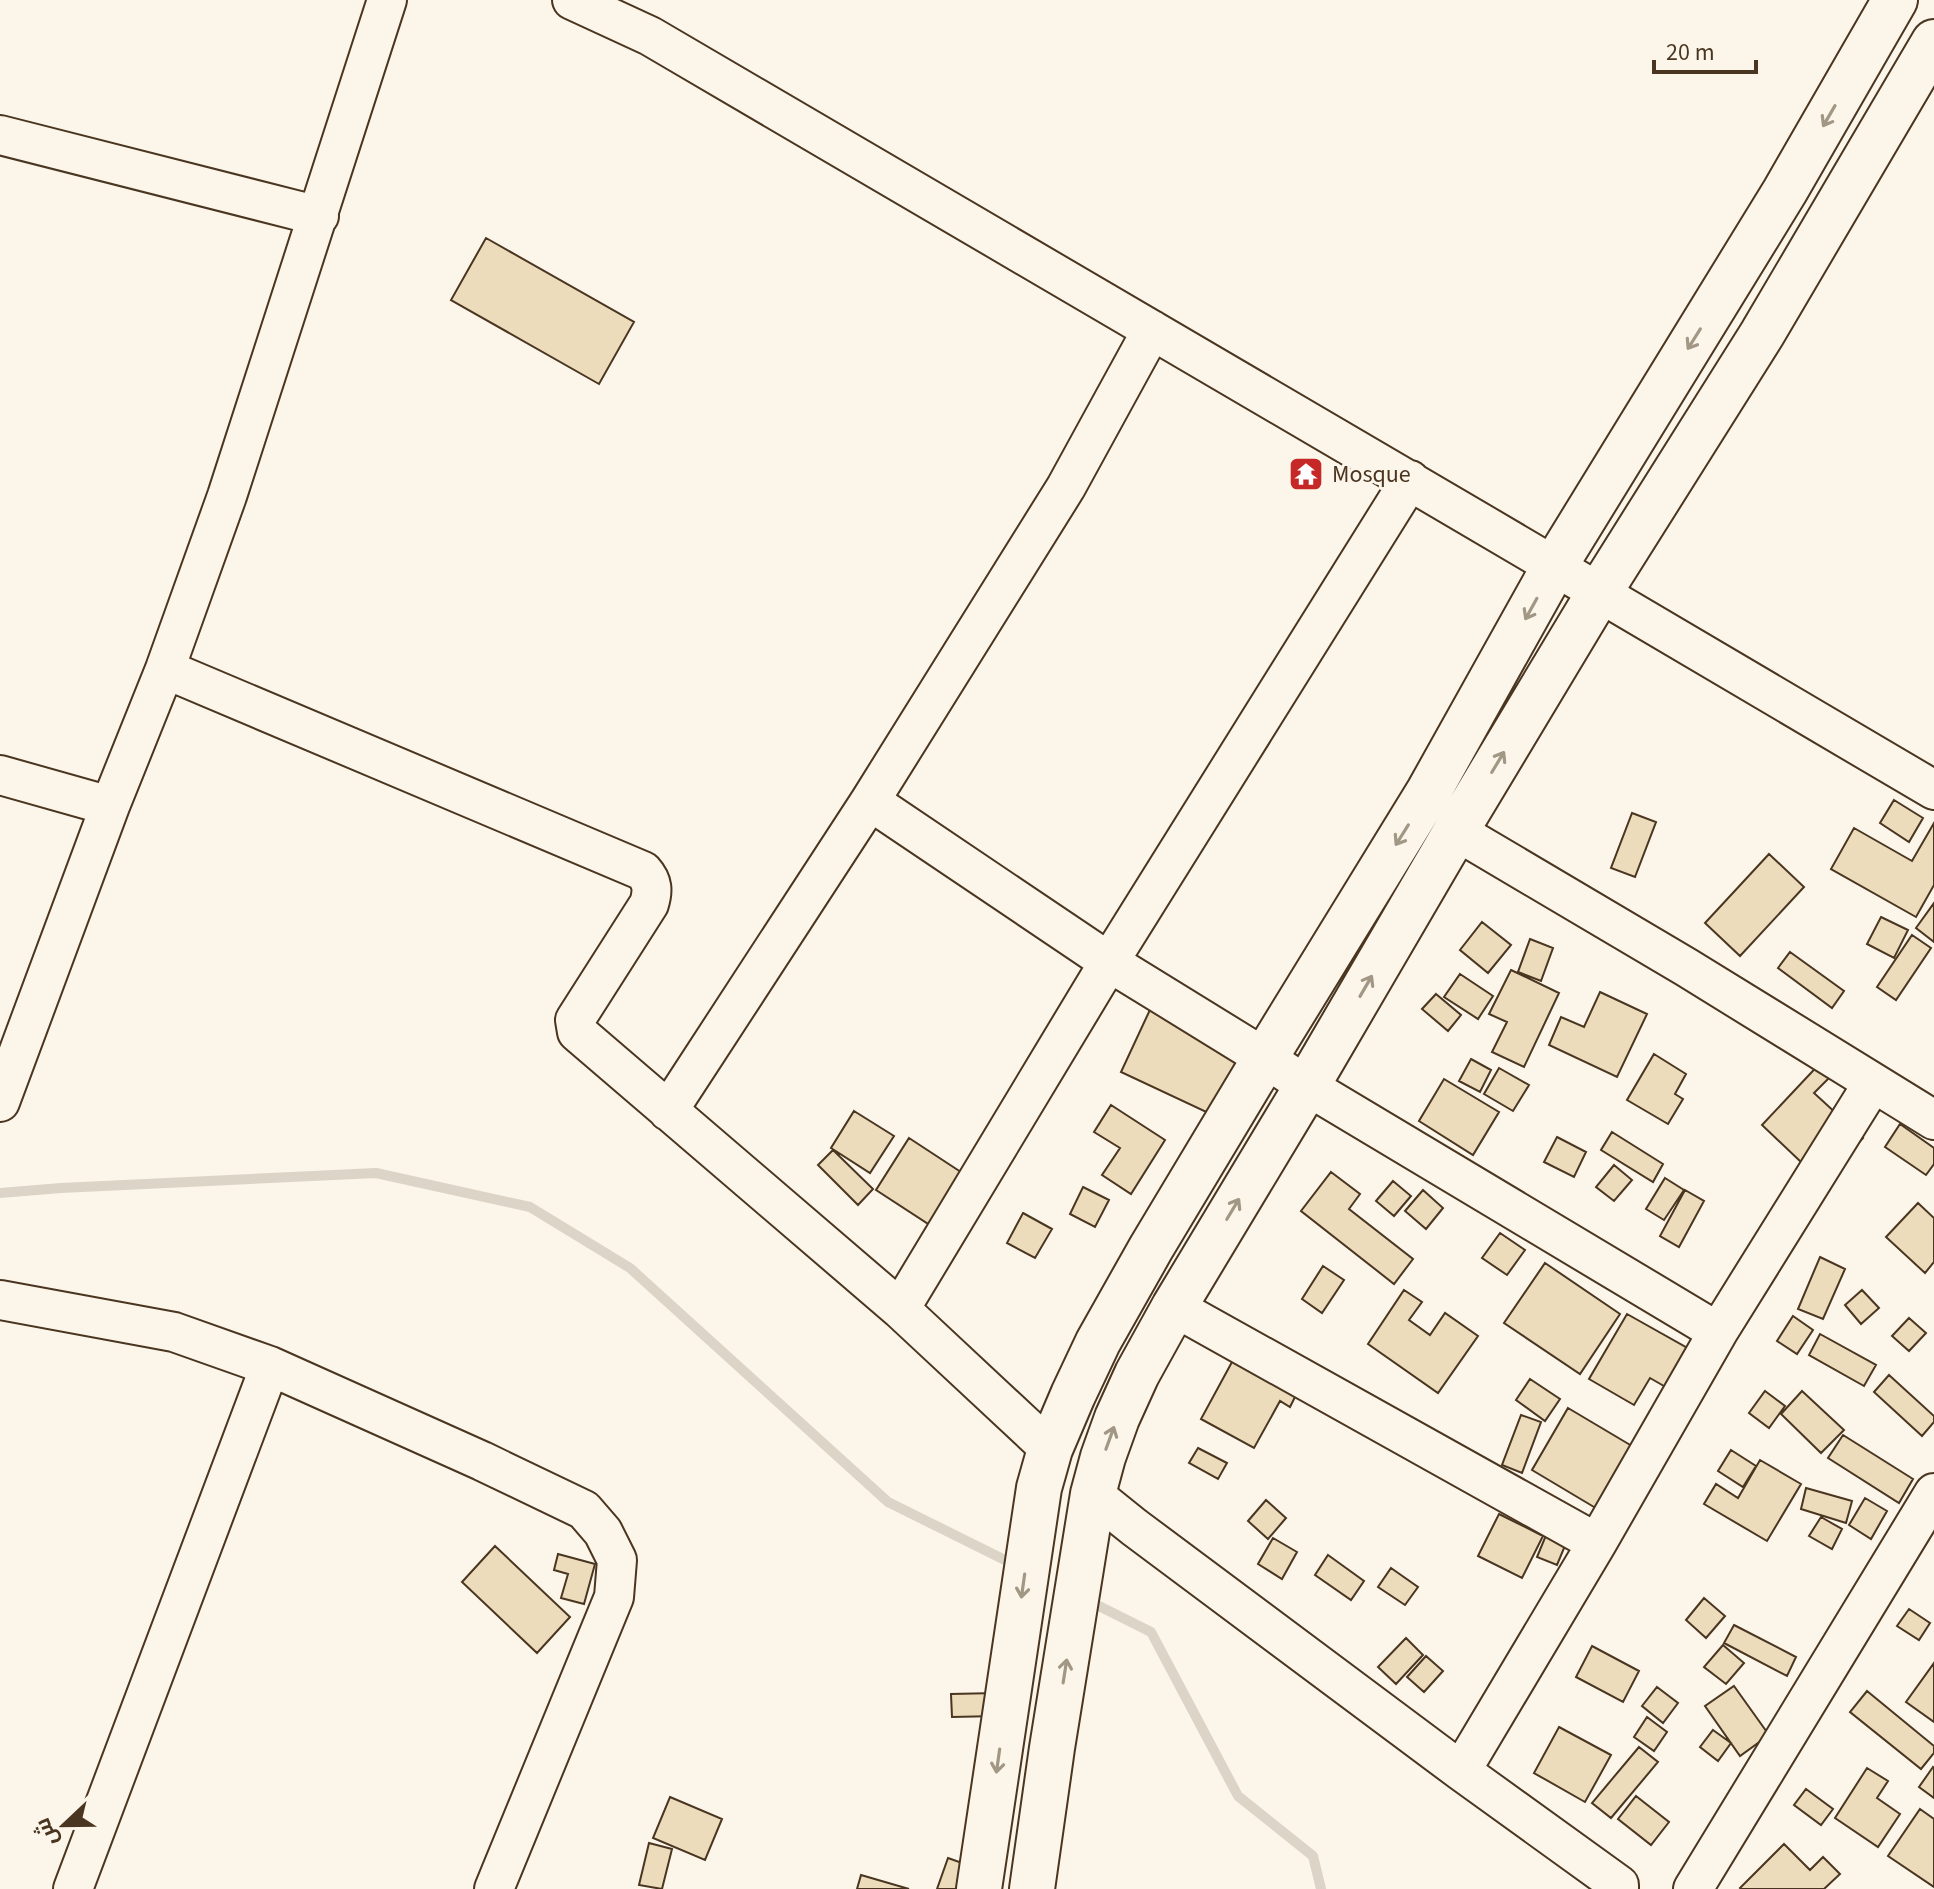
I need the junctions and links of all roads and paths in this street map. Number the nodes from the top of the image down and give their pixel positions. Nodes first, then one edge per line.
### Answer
1 (387, 0) edge
2 (572, 0) edge
3 (1892, 6) edge
4 (646, 18) edge
5 (1934, 42) edge
6 (0, 135) edge
7 (319, 216) junction
8 (1152, 330) junction
9 (1410, 480) junction
10 (1554, 567) junction
11 (1599, 593) junction
12 (165, 669) junction
13 (0, 775) edge
14 (1934, 790) edge
15 (870, 801) junction
16 (110, 806) junction
17 (1456, 831) junction
18 (1109, 962) junction
19 (1265, 1058) junction
20 (1873, 1083) junction
21 (1307, 1086) junction
22 (1, 1098) edge
23 (668, 1111) junction
24 (1934, 1120) edge
25 (0, 1300) edge
26 (1174, 1307) junction
27 (900, 1309) junction
28 (1718, 1332) junction
29 (270, 1366) junction
30 (1050, 1449) junction
31 (1934, 1493) edge
32 (1093, 1494) junction
33 (1597, 1543) junction
34 (1461, 1771) junction
35 (1621, 1888) edge
36 (73, 1889) edge
37 (494, 1889) edge
38 (979, 1889) edge
39 (1032, 1889) edge
40 (1693, 1889) edge

1 - 7 street
2 - 4 street
3 - 5 main road
3 -> 10 main road
4 - 8 street
5 - 11 main road
6 - 7 street
7 - 12 street
8 - 9 street
8 - 15 street
9 - 10 street
9 - 18 street
10 - 11 street
10 -> 19 main road
11 - 14 street
17 -> 11 main road
12 - 16 street
12 - 23 street
13 - 16 street
15 - 18 street
15 - 23 street
16 - 22 street
17 - 20 street
21 -> 17 main road
18 - 19 street
18 - 27 street
19 - 21 street
19 - 30 main road
20 - 24 street
20 - 28 street
26 -> 21 main road
21 - 28 street
23 - 27 street
25 - 29 street
32 -> 26 main road
26 - 33 street
27 - 30 street
28 - 33 street
29 - 36 street
29 - 37 street
30 -> 38 main road
31 - 40 street
32 - 34 street
39 -> 32 main road
33 - 34 street
34 - 35 street

